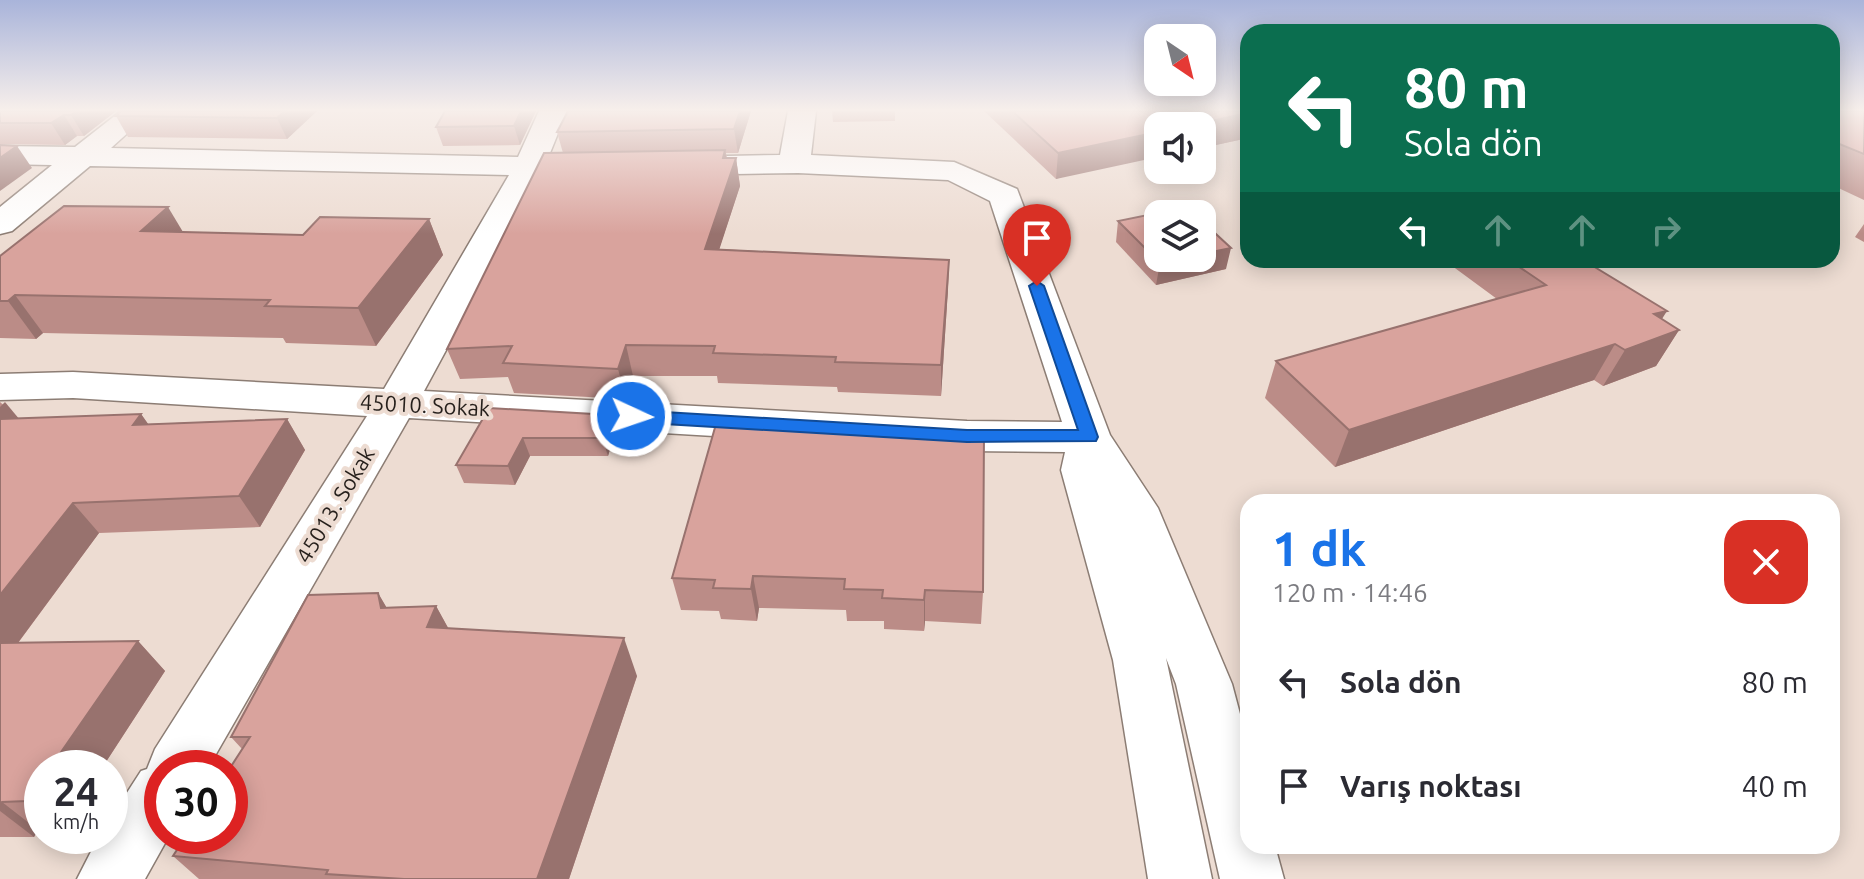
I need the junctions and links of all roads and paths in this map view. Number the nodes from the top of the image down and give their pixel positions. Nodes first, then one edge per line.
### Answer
1 (88, 152) edge
2 (535, 152) edge
3 (795, 152) edge
4 (0, 155) edge
5 (81, 158) junction
6 (798, 164) junction
7 (655, 166) edge
8 (623, 167) edge
9 (528, 169) junction
10 (0, 224) edge
11 (0, 387) edge
12 (396, 404) junction
13 (1089, 437) junction
14 (187, 750) edge
15 (144, 821) edge
16 (1240, 830) edge
17 (1246, 854) edge
18 (109, 879) edge
19 (1180, 879) edge
20 (1252, 879) edge

1 - 5 street
2 - 9 street, 45013. Sokak
3 - 6 street
4 - 5 street
5 - 9 street
5 - 10 street
6 - 7 street
6 - 13 street
8 - 9 street
9 - 12 street, 45013. Sokak
11 - 12 street, 45010. Sokak
12 - 13 street, 45010. Sokak
12 - 14 street, 45013. Sokak
13 - 16 street
13 - 19 street
15 - 18 street
17 - 20 street

